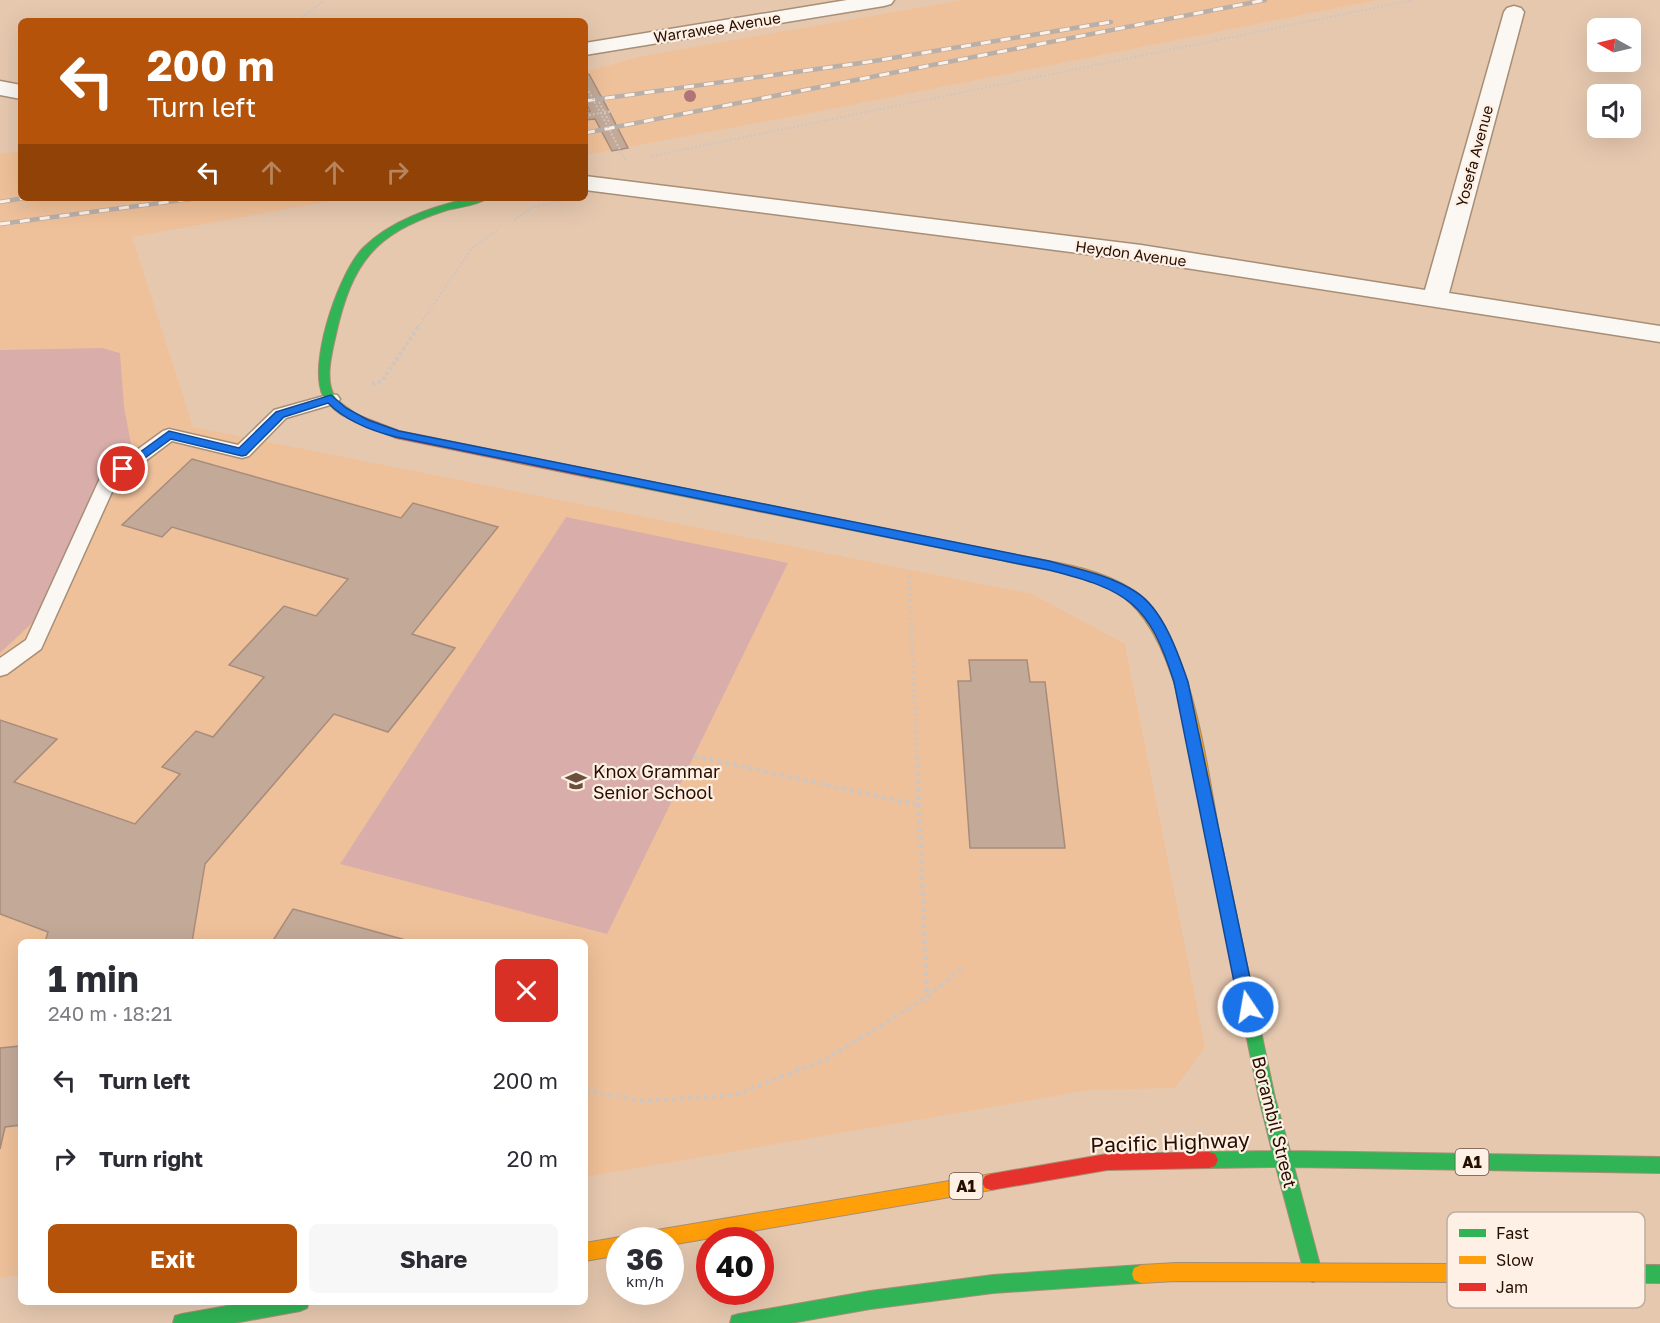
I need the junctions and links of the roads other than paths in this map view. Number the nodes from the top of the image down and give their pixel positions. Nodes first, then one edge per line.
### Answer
1 (884, 0) edge
2 (1514, 12) dead end
3 (588, 49) edge
4 (0, 88) edge
5 (18, 91) edge
6 (592, 183) edge
7 (472, 201) edge
8 (1435, 299) junction
9 (1660, 334) edge
10 (331, 399) junction
11 (0, 669) edge
12 (1284, 1159) junction
13 (1660, 1165) edge
14 (684, 1234) edge
15 (606, 1248) edge
16 (588, 1251) edge
17 (1313, 1273) junction
18 (1447, 1273) edge
19 (1645, 1274) edge
20 (1660, 1274) edge
21 (283, 1305) edge
22 (182, 1323) edge
23 (739, 1323) edge

1 - 3 street, Warrawee Avenue
2 - 8 street, Yosefa Avenue
4 - 5 street
6 - 8 street, Heydon Avenue
7 - 10 main road
8 - 9 street, Heydon Avenue
10 - 11 lane
10 - 12 main road, Borambil Street
12 - 13 main road, Pacific Highway / A1
12 - 14 main road, Pacific Highway / A1
12 - 17 main road, Borambil Street
15 - 16 main road
17 - 18 main road
17 - 23 main road
19 - 20 main road
21 - 22 main road

